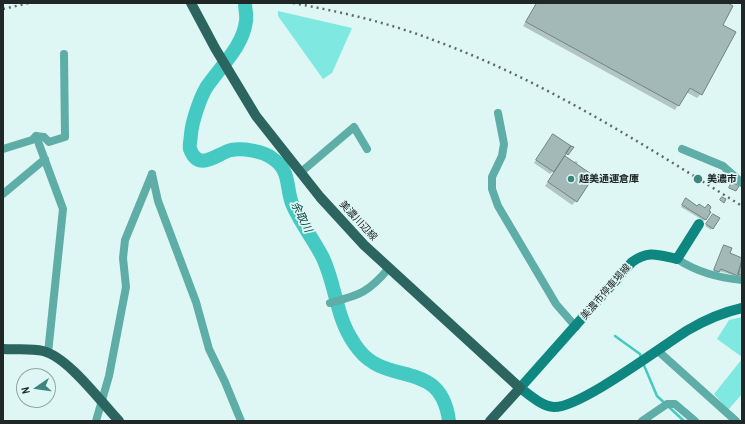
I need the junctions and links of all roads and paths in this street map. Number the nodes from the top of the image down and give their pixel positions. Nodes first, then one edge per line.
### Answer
1 (191, 3) edge
2 (64, 54) dead end
3 (498, 113) dead end
4 (36, 136) junction
5 (3, 149) edge
6 (367, 149) dead end
7 (682, 149) dead end
8 (45, 159) junction
9 (300, 173) junction
10 (742, 183) edge
11 (3, 194) edge
12 (699, 224) dead end
13 (677, 259) junction
14 (389, 268) junction
15 (742, 280) edge
16 (330, 303) dead end
17 (742, 308) edge
18 (576, 327) junction
19 (3, 349) edge
20 (657, 350) junction
21 (48, 353) junction
22 (520, 388) junction
23 (102, 403) junction
24 (96, 421) edge
25 (119, 421) edge
26 (241, 421) edge
27 (490, 421) edge
28 (642, 421) edge
29 (695, 421) edge
30 (736, 421) edge

1 - 9 main road, 美濃川辺線
2 - 4 street
3 - 18 street
4 - 5 street
4 - 8 street
6 - 9 street
7 - 10 street
8 - 11 street
8 - 21 street
9 - 14 main road, 美濃川辺線
12 - 13 main road
13 - 15 street
13 - 18 main road, 美濃市停車場線
14 - 16 street
14 - 22 main road, 美濃川辺線
17 - 20 main road
18 - 22 main road, 美濃市停車場線
19 - 21 main road
20 - 22 main road
20 - 30 street
21 - 23 main road
22 - 27 main road
23 - 24 street
23 - 25 main road
23 - 26 street
28 - 29 street

